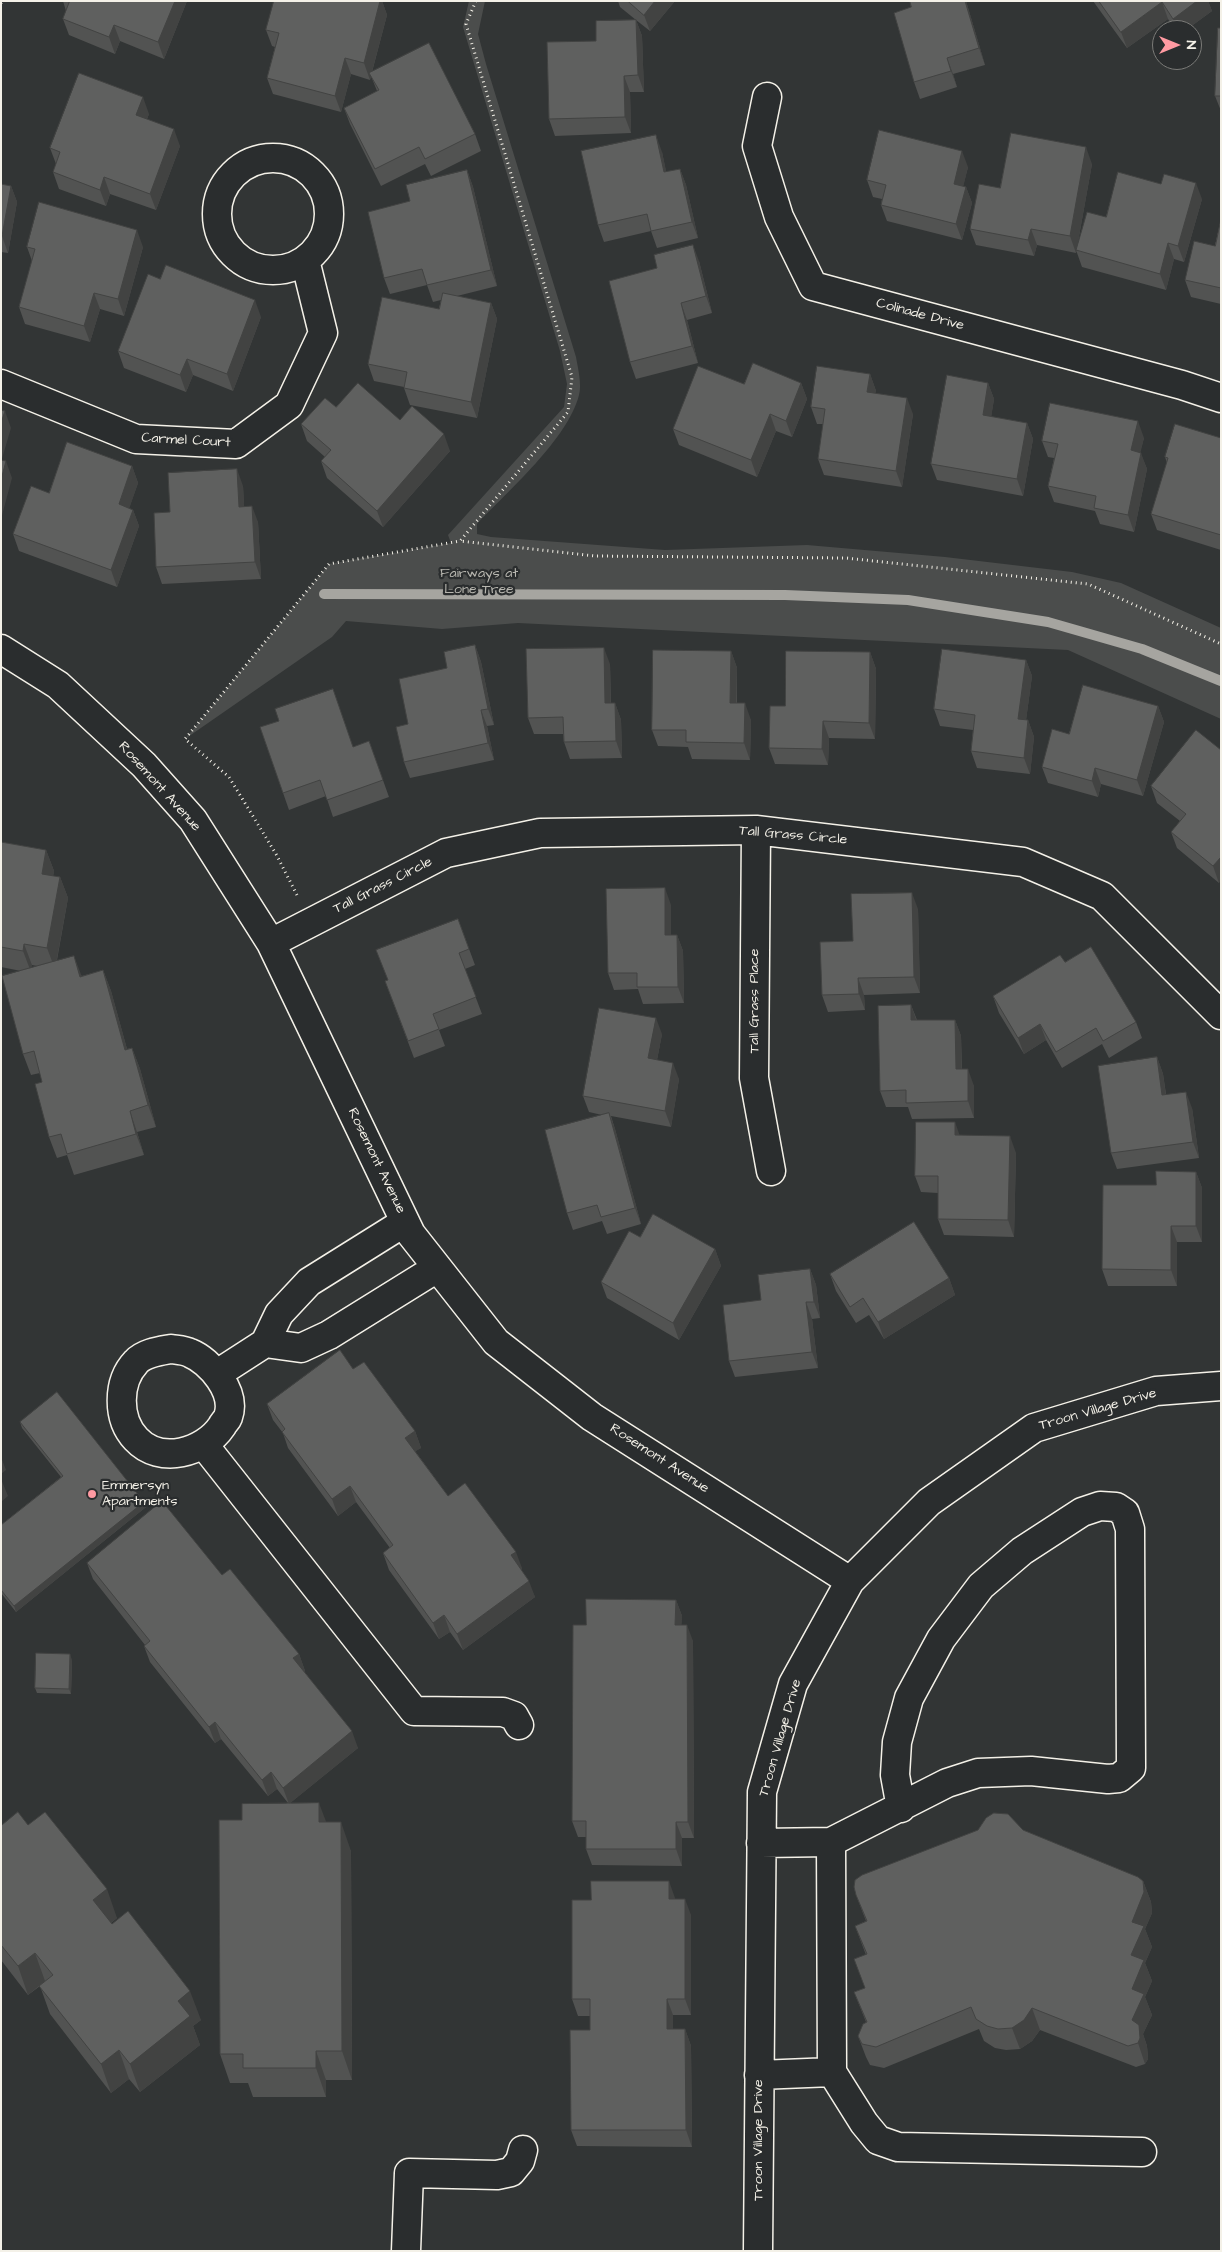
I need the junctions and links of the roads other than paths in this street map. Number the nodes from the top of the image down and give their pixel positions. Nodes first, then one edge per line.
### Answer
1 (767, 97) dead end
2 (305, 260) junction
3 (1, 384) edge
4 (1221, 398) edge
5 (1, 649) edge
6 (756, 830) junction
7 (271, 943) junction
8 (1221, 1015) edge
9 (771, 1171) dead end
10 (405, 1222) junction
11 (437, 1268) junction
12 (265, 1343) junction
13 (217, 1374) junction
14 (1221, 1386) edge
15 (204, 1444) junction
16 (850, 1581) junction
17 (519, 1725) dead end
18 (901, 1808) junction
19 (831, 1842) junction
20 (762, 1843) junction
21 (832, 2072) junction
22 (759, 2076) junction
23 (523, 2150) dead end
24 (1142, 2152) dead end
25 (406, 2251) edge
26 (758, 2251) edge

1 - 4 street, Colinade Drive
2 - 2 street
2 - 3 street, Carmel Court
5 - 7 street, Rosemont Avenue
6 - 7 street, Tall Grass Circle
6 - 8 street, Tall Grass Circle
6 - 9 street, Tall Grass Place
7 - 10 street, Rosemont Avenue
10 - 11 street, Rosemont Avenue
10 - 12 street
11 - 12 street
11 - 16 street, Rosemont Avenue
12 - 13 street
13 - 15 street
13 - 15 street
14 - 16 street, Troon Village Drive
15 - 17 street
16 - 20 street, Troon Village Drive
18 - 18 street
18 - 19 street
19 - 20 street
19 - 21 street
20 - 22 street, Troon Village Drive
21 - 22 street
21 - 24 street
22 - 26 street, Troon Village Drive
23 - 25 street

